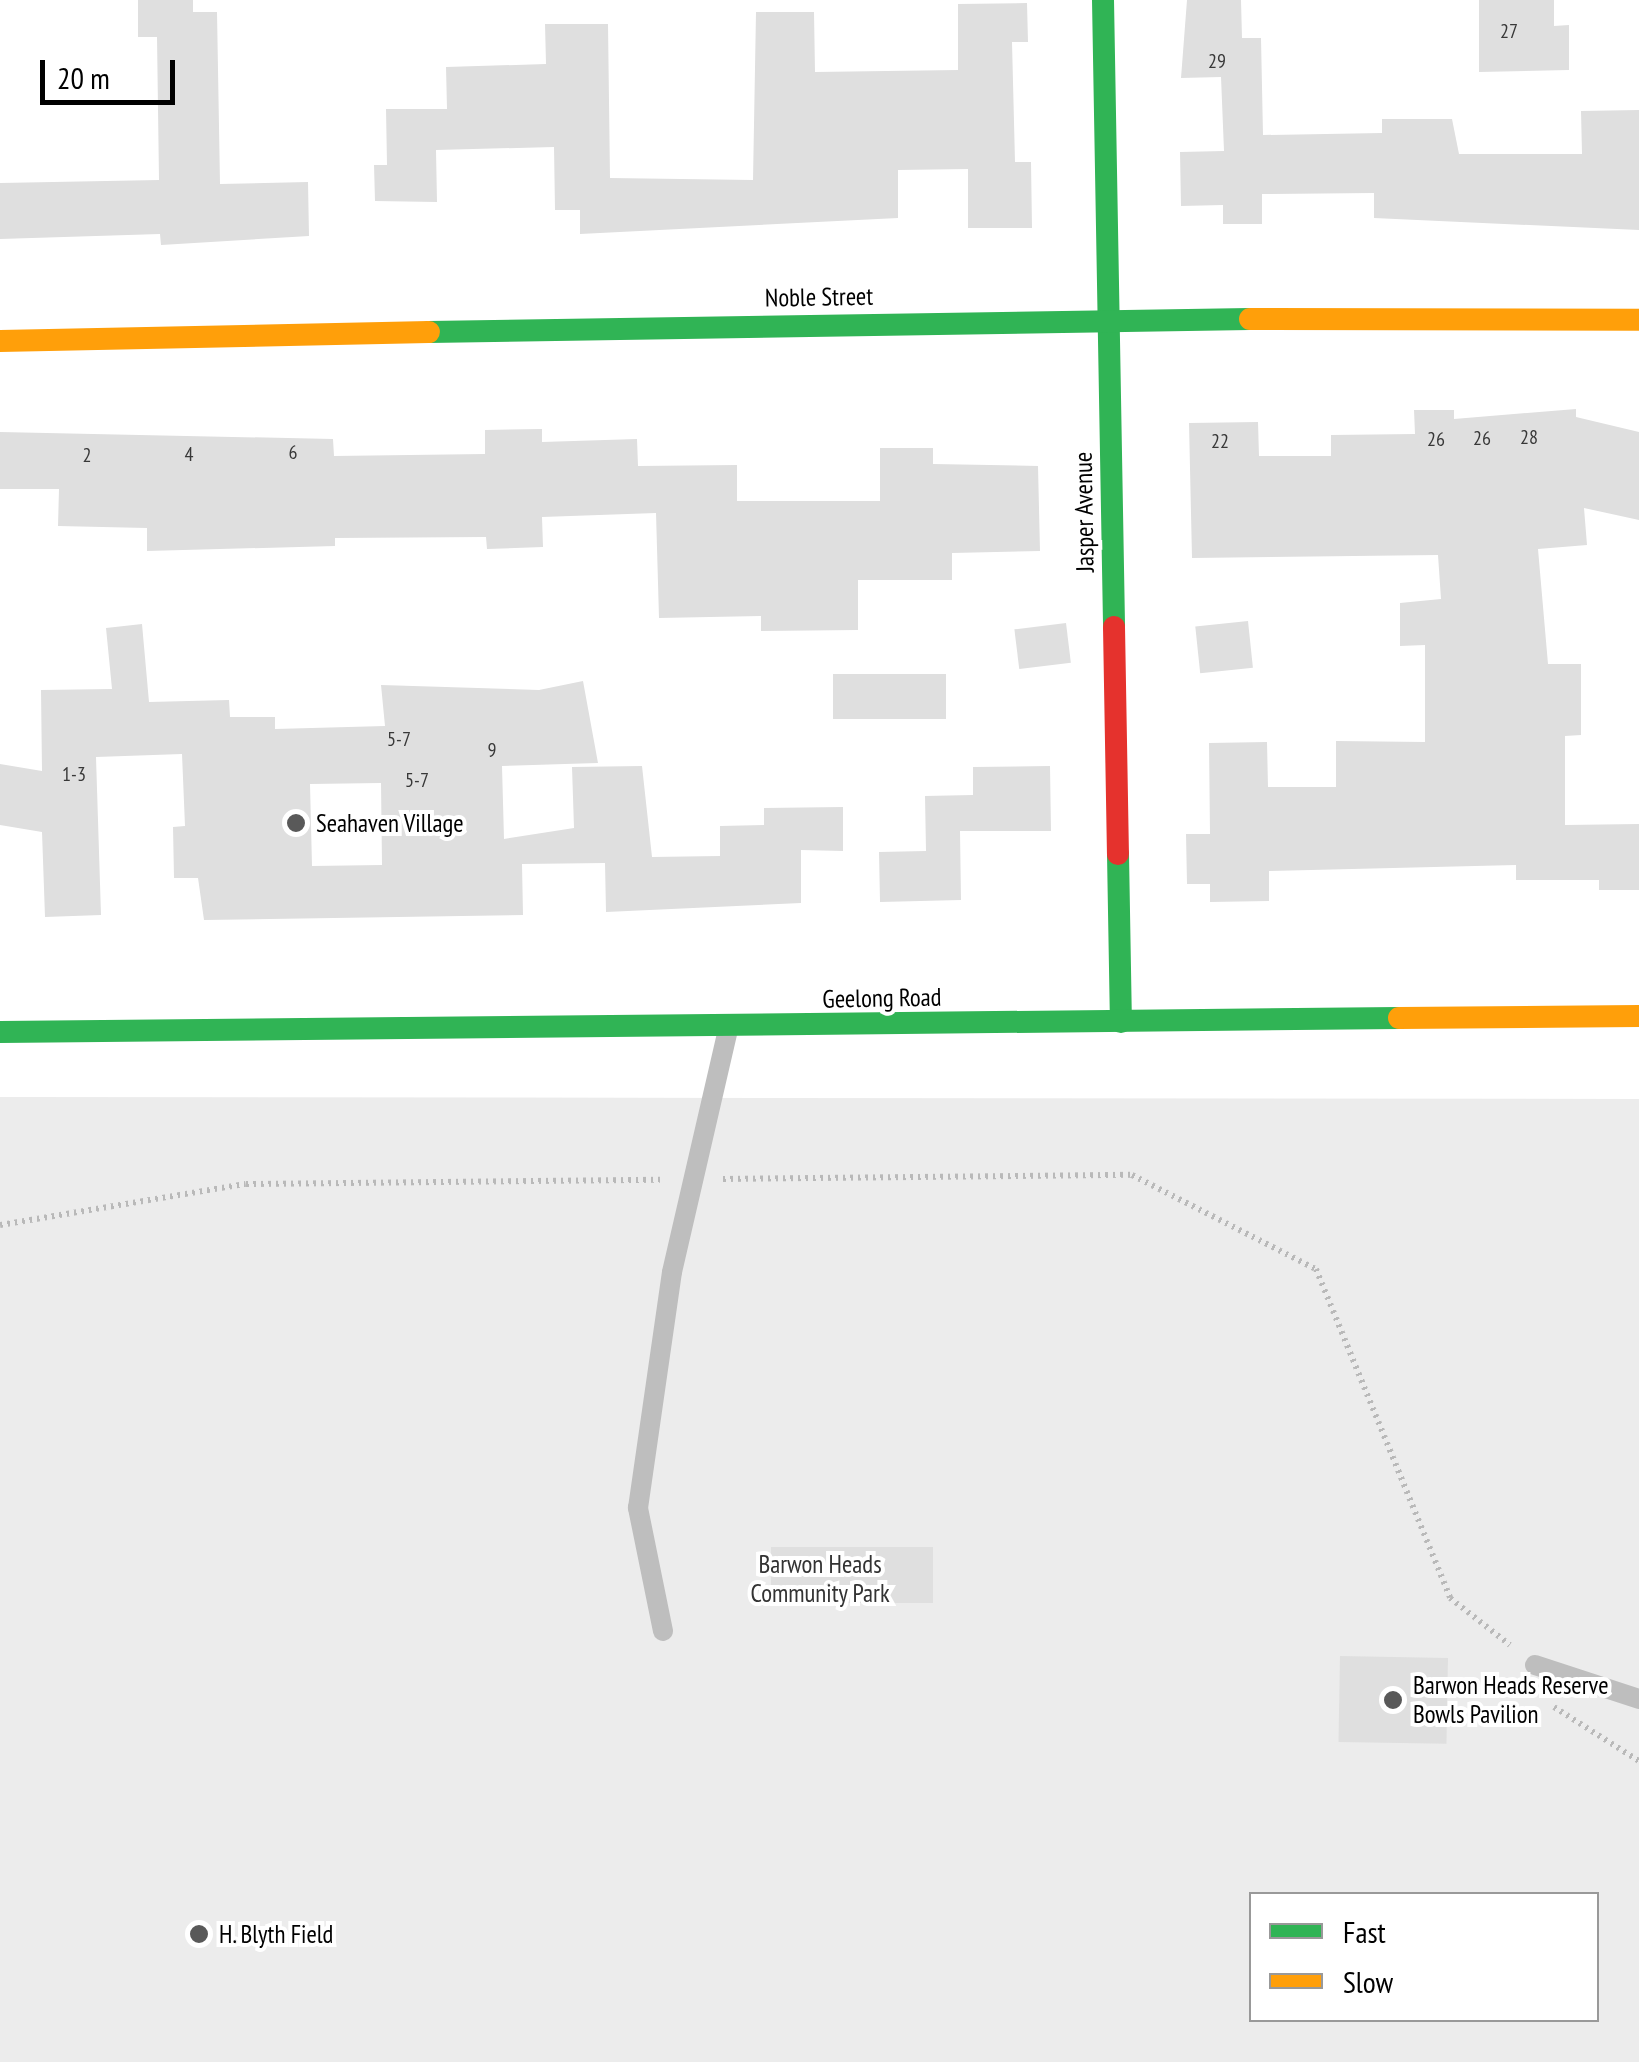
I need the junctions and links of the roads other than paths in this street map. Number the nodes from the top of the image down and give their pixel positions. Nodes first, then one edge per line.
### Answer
1 (1103, 0) edge
2 (1108, 318) junction
3 (1639, 320) edge
4 (0, 341) edge
5 (1639, 1016) edge
6 (1122, 1022) junction
7 (729, 1028) junction
8 (0, 1032) edge
9 (125, 1036) junction
10 (0, 1048) edge
11 (664, 1631) dead end
12 (1535, 1665) road end
13 (1639, 1699) edge

1 - 2 street, Jasper Avenue
2 - 3 street, Noble Street
2 - 4 street, Noble Street
2 - 6 street, Jasper Avenue
5 - 6 street, Geelong Road
6 - 7 street, Geelong Road
7 - 9 street, Geelong Road
7 - 11 lane
8 - 9 street, Geelong Road
9 - 10 street, Geelong Road
12 - 13 lane

